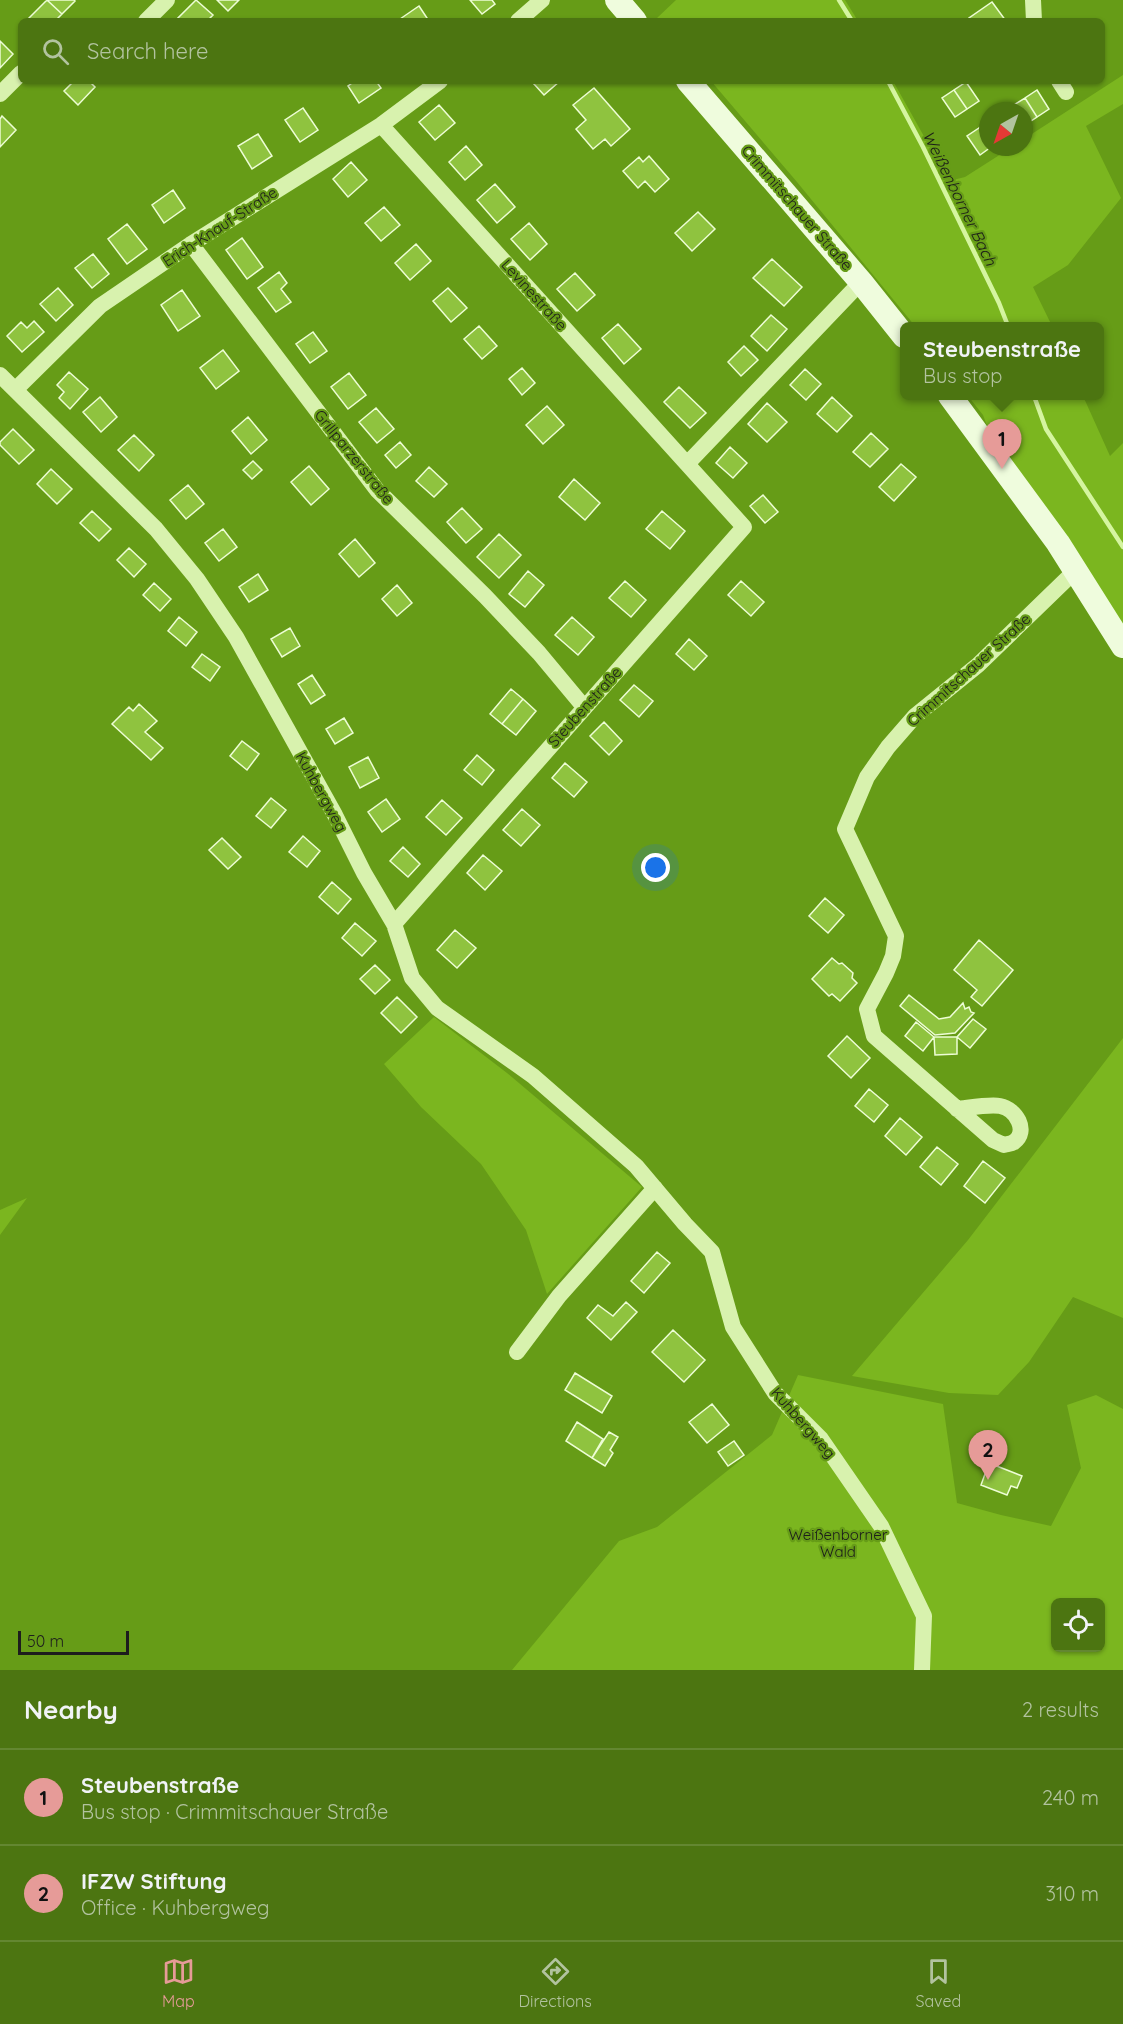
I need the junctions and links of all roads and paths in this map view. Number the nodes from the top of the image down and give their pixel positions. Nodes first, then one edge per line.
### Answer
1 (167, 0) edge
2 (542, 0) edge
3 (617, 0) edge
4 (1033, 0) edge
5 (149, 18) edge
6 (521, 18) edge
7 (632, 18) edge
8 (1034, 18) edge
9 (18, 77) edge
10 (436, 84) edge
11 (691, 84) edge
12 (0, 94) edge
13 (381, 125) junction
14 (191, 244) junction
15 (861, 282) junction
16 (900, 331) edge
17 (0, 375) edge
18 (15, 390) junction
19 (953, 400) edge
20 (687, 464) junction
21 (1075, 571) junction
22 (1123, 645) edge
23 (584, 707) junction
24 (394, 924) junction
25 (957, 1109) dead end
26 (655, 1188) junction
27 (517, 1352) dead end
28 (922, 1670) edge

1 - 5 street
2 - 6 street
3 - 7 main road
4 - 8 street
9 - 12 street
10 - 13 street, Erich-Knauf-Straße
11 - 15 main road, Crimmitschauer Straße
13 - 14 street, Erich-Knauf-Straße
13 - 20 street, Levinestraße
14 - 18 street, Erich-Knauf-Straße
14 - 23 street, Grillparzerstraße
15 - 16 main road, Crimmitschauer Straße
15 - 20 street
17 - 18 street, Kuhbergweg
18 - 24 street, Kuhbergweg
19 - 21 main road
20 - 23 street, Steubenstraße
21 - 22 main road
21 - 25 street, Crimmitschauer Straße
23 - 24 street, Steubenstraße
24 - 26 street, Kuhbergweg
26 - 27 street
26 - 28 street, Kuhbergweg

